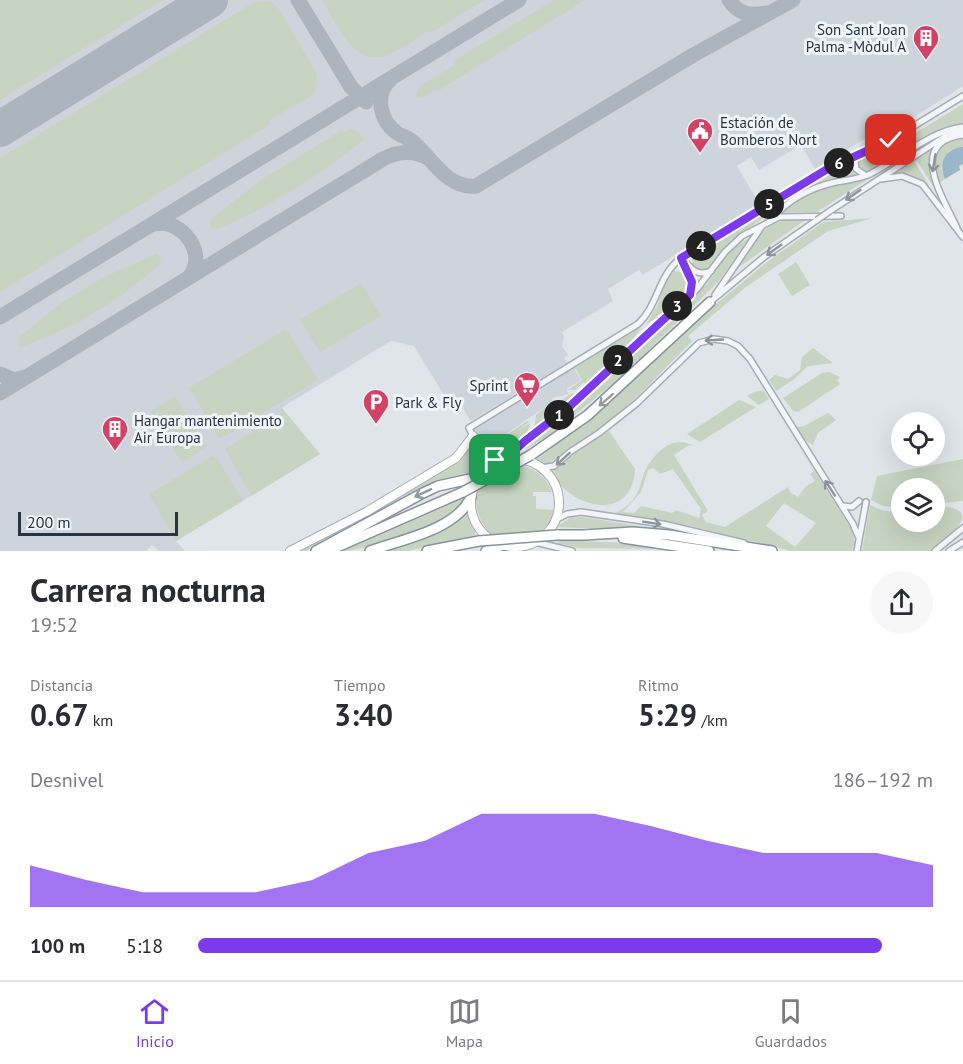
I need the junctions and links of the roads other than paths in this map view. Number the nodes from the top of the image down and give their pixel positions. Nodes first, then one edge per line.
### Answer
1 (963, 96) edge
2 (963, 131) edge
3 (860, 154) junction
4 (841, 162) junction
5 (856, 169) junction
6 (869, 174) junction
7 (876, 180) junction
8 (841, 216) dead end
9 (773, 219) junction
10 (763, 225) junction
11 (957, 228) junction
12 (963, 237) edge
13 (691, 252) junction
14 (681, 258) junction
15 (688, 269) junction
16 (712, 270) junction
17 (666, 274) junction
18 (690, 295) junction
19 (710, 302) junction
20 (473, 436) junction
21 (479, 445) junction
22 (502, 461) junction
23 (540, 468) junction
24 (481, 475) junction
25 (467, 495) junction
26 (859, 501) dead end
27 (866, 502) dead end
28 (841, 505) junction
29 (555, 520) junction
30 (963, 528) edge
31 (369, 533) junction
32 (584, 535) junction
33 (859, 538) junction
34 (535, 542) junction
35 (963, 542) edge
36 (506, 548) edge
37 (525, 548) edge
38 (290, 551) edge
39 (316, 551) edge
40 (328, 551) edge
41 (337, 551) edge
42 (370, 551) edge
43 (427, 551) edge
44 (486, 551) edge
45 (572, 551) edge
46 (709, 551) edge
47 (773, 551) edge
48 (857, 551) edge
49 (935, 551) edge
50 (949, 551) edge

1 - 3 street
2 - 6 street
2 - 7 street
2 -> 11 street
3 - 4 street
3 - 5 street
4 - 5 street
4 - 13 street
5 - 6 street
6 - 9 street
7 - 11 street
7 -> 19 street, bridge
8 - 9 street
9 - 10 street
10 - 16 street
10 - 19 street
11 - 12 street
13 - 14 street
13 - 15 street
14 - 15 street
14 - 17 street
15 - 16 street
15 - 17 street
15 - 18 street
16 - 18 street
17 - 20 street
18 - 22 street
19 -> 25 highway, bridge
20 - 21 street
20 - 38 street
21 - 22 street
21 - 24 street
22 - 23 street
22 - 24 street
28 -> 23 street
23 - 29 street
24 - 25 street
24 -> 39 highway
25 - 31 highway
25 - 36 street
25 - 42 highway
26 - 28 street
27 - 33 street
28 - 33 street
29 - 34 street
29 -> 47 street
30 - 49 street
31 - 40 highway
31 - 41 highway
32 - 43 highway, bridge
32 - 46 highway
32 - 47 highway
33 - 48 street
34 - 37 street
34 - 45 street
35 - 50 street
36 - 37 street
36 - 44 highway

